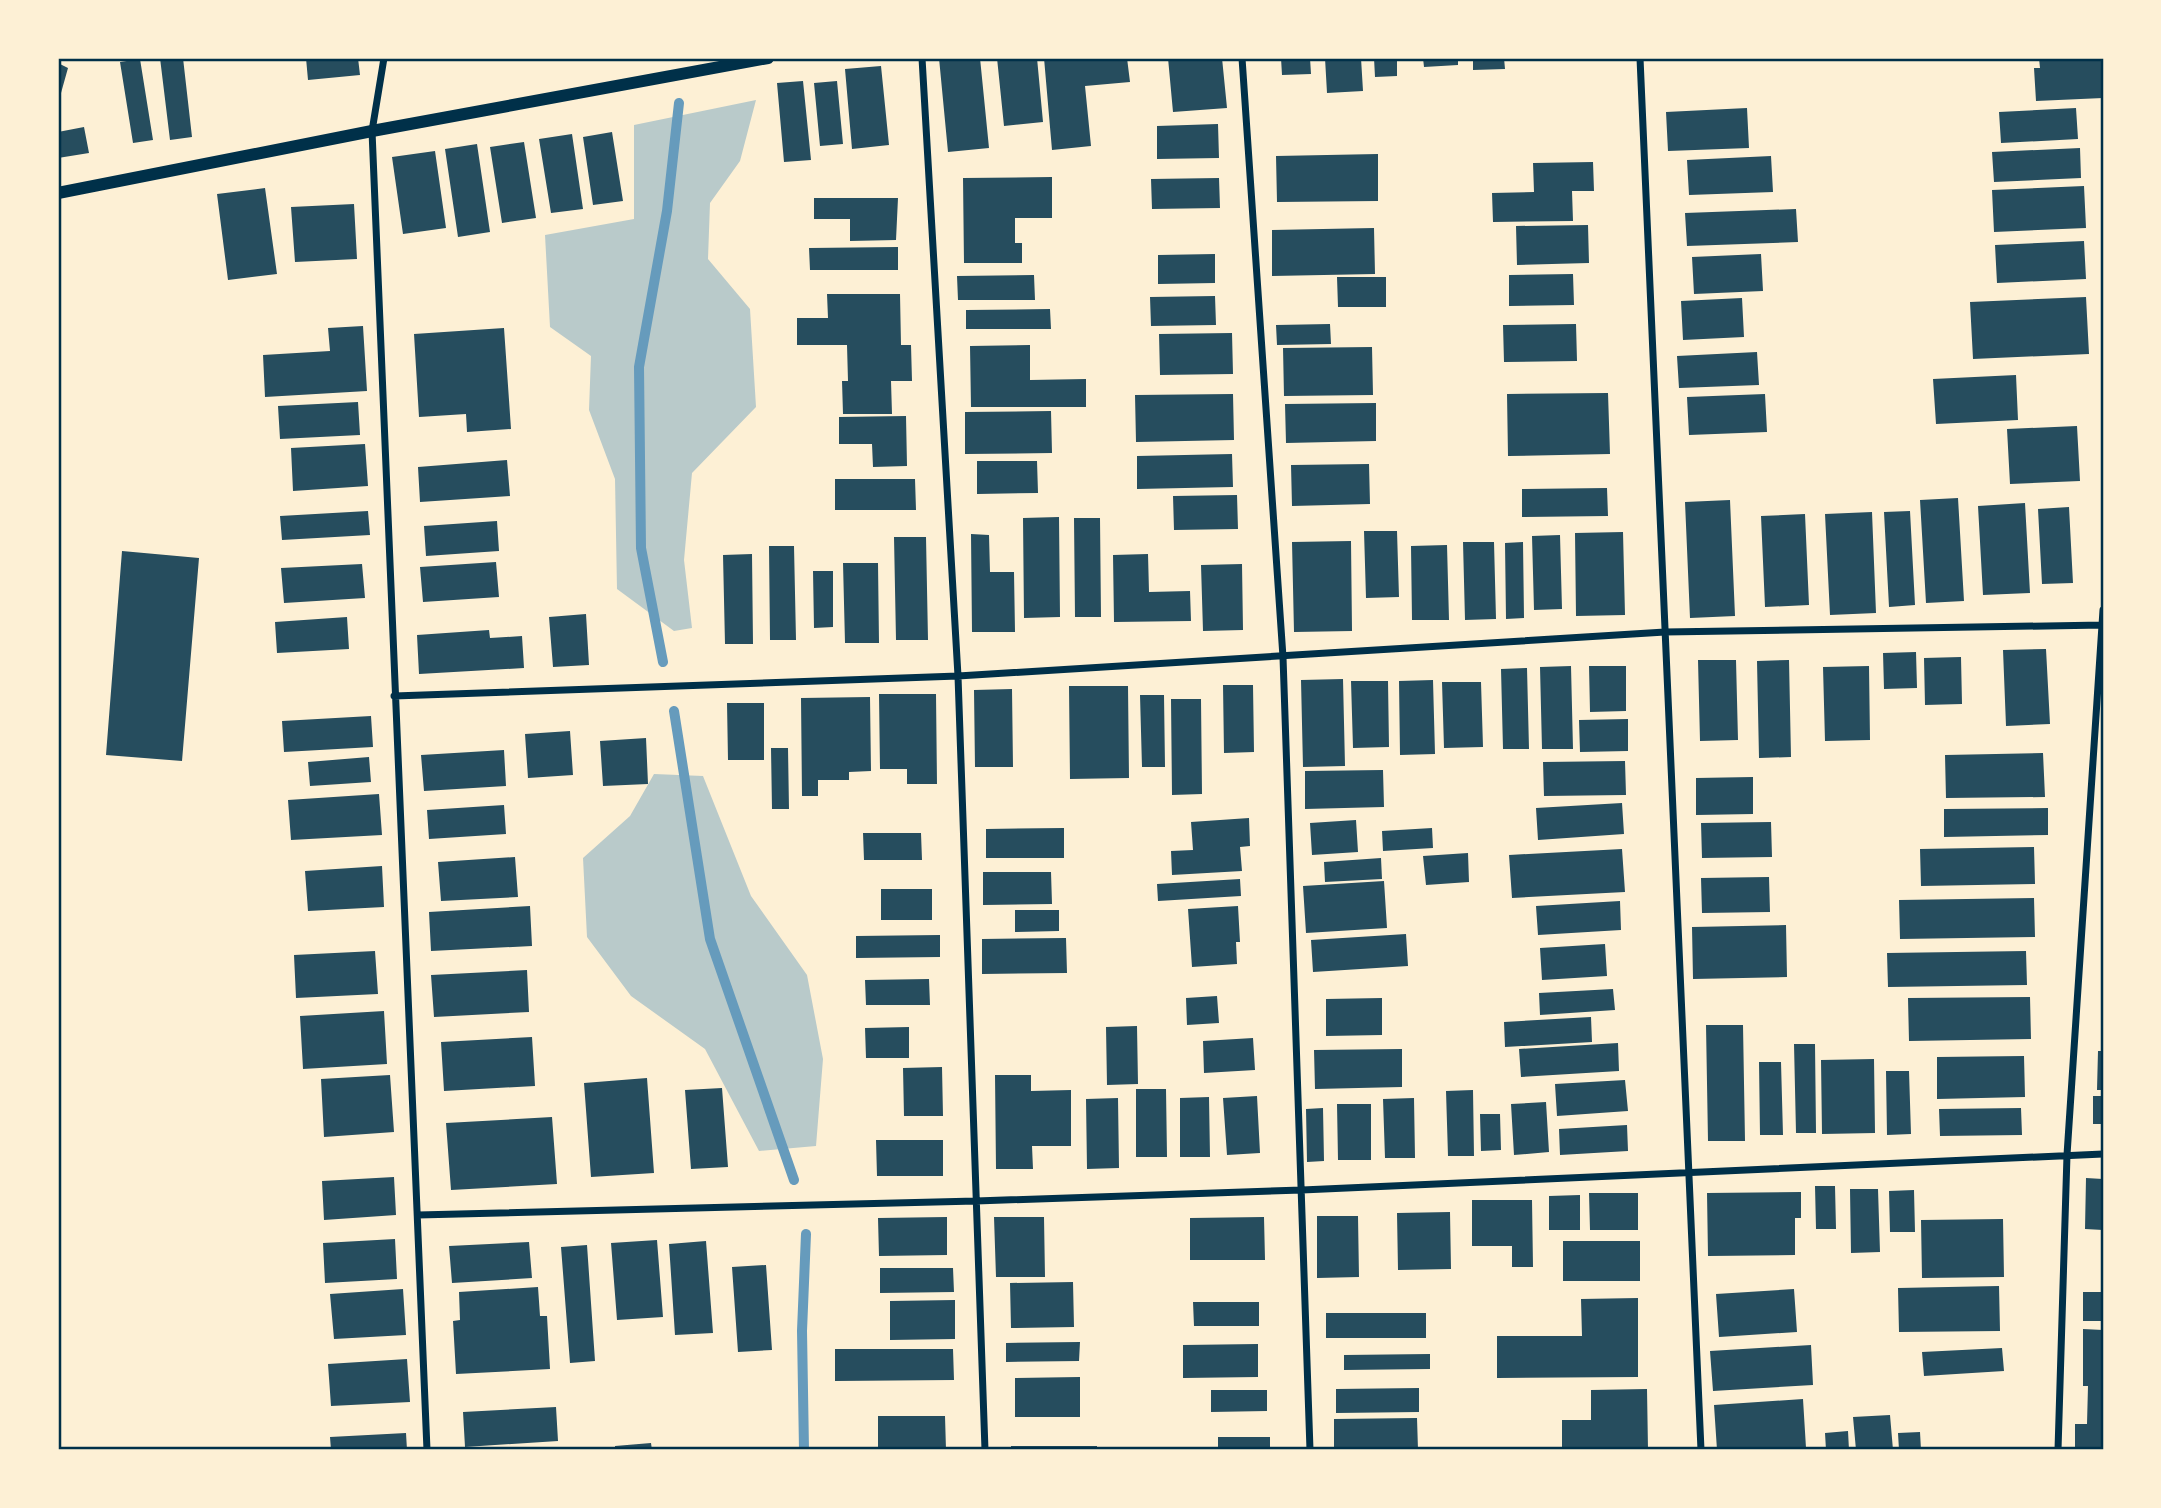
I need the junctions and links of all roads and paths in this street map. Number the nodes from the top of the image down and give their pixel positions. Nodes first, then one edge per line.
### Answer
1 (384, 58) edge
2 (768, 58) edge
3 (922, 58) edge
4 (1242, 58) edge
5 (1640, 58) edge
6 (372, 131) junction
7 (58, 193) edge
8 (2103, 610) edge
9 (2102, 625) edge
10 (1665, 632) junction
11 (1283, 657) junction
12 (958, 676) junction
13 (394, 696) junction
14 (2103, 1154) edge
15 (2067, 1155) junction
16 (1690, 1172) junction
17 (1302, 1190) junction
18 (976, 1201) junction
19 (418, 1215) junction
20 (427, 1450) edge
21 (985, 1450) edge
22 (1310, 1450) edge
23 (1701, 1450) edge
24 (2057, 1450) edge

1 - 6 street
2 - 6 street
3 - 12 street
4 - 11 street
5 - 10 street
6 - 7 street
6 - 13 street
8 - 9 street
9 - 10 street
9 - 15 street
10 - 11 street
10 - 16 street
11 - 12 street
11 - 17 street
12 - 13 street
12 - 18 street
13 - 19 street
14 - 15 street
15 - 16 street
15 - 24 street
16 - 17 street
16 - 23 street
17 - 18 street
17 - 22 street
18 - 19 street
18 - 21 street
19 - 20 street

